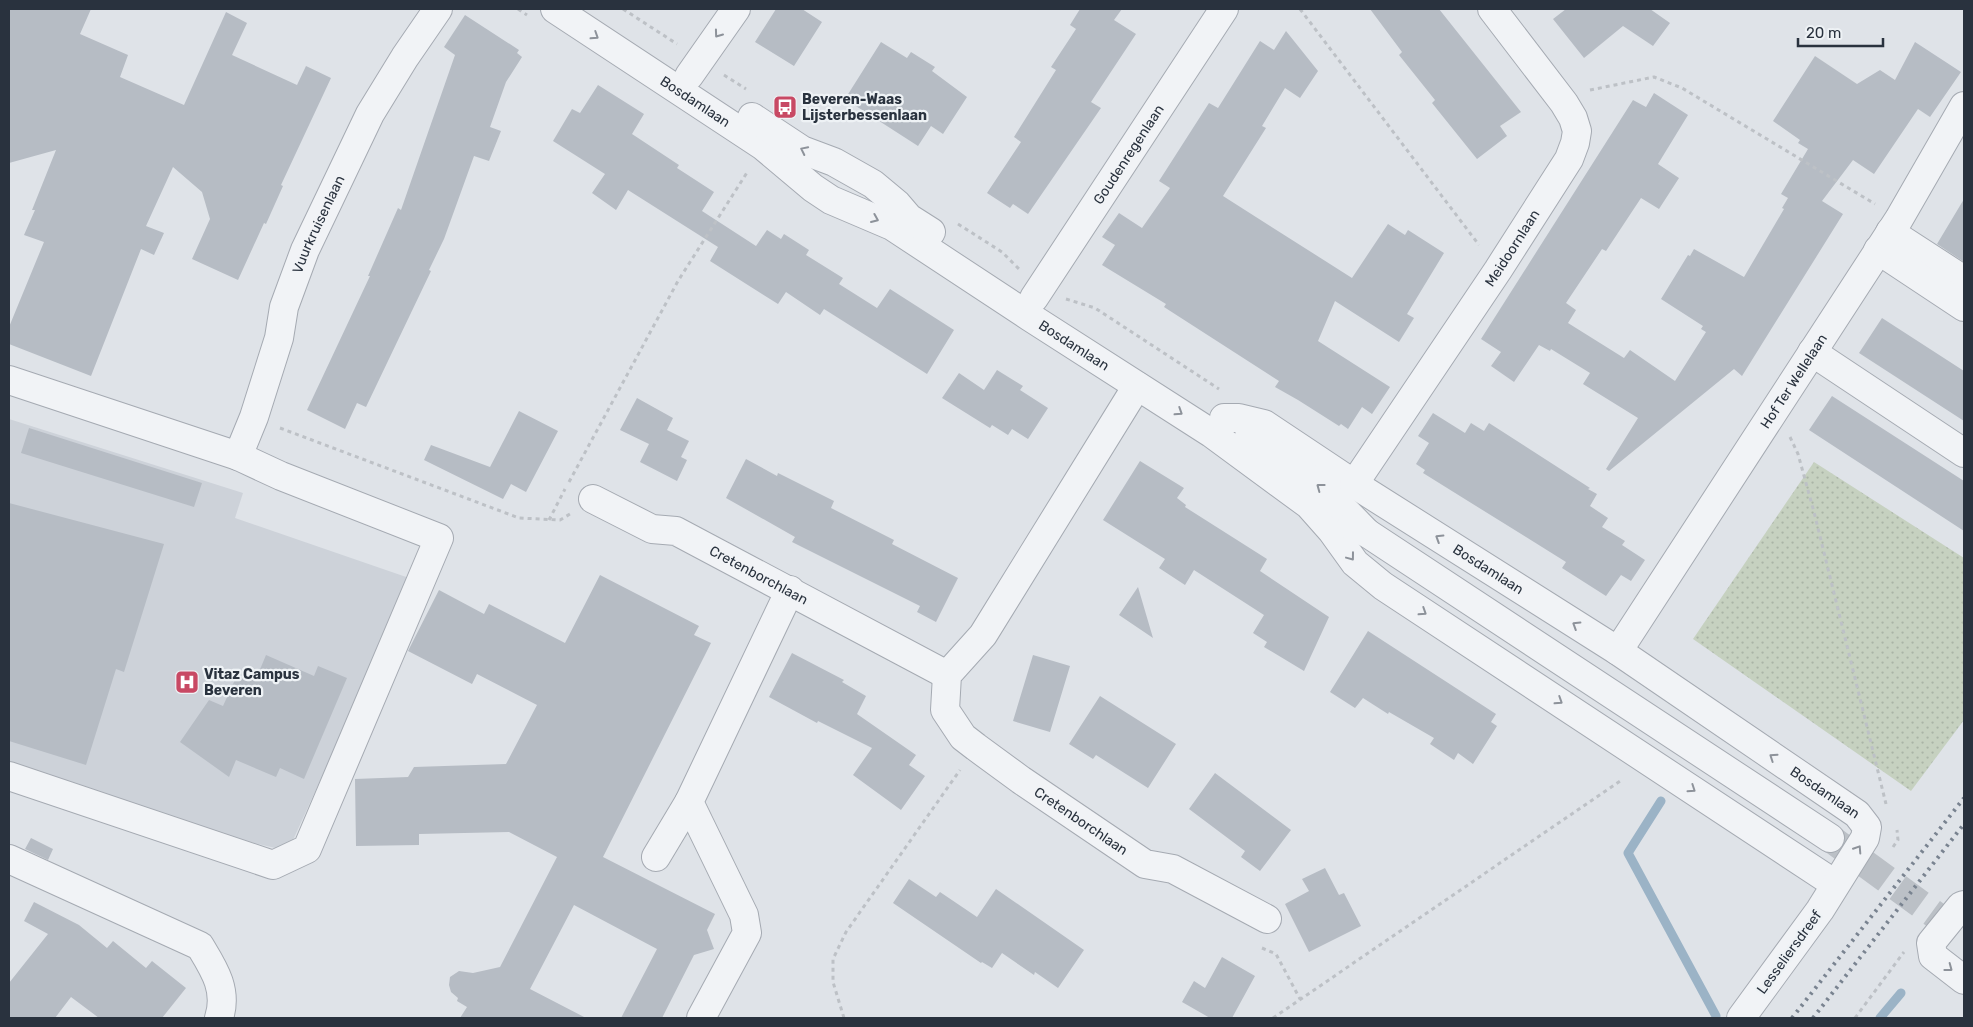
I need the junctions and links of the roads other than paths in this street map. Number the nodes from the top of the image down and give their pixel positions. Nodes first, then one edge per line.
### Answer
1 (438, 9) edge
2 (555, 9) edge
3 (587, 9) edge
4 (736, 9) edge
5 (1224, 9) edge
6 (1492, 9) edge
7 (694, 68) junction
8 (1962, 116) edge
9 (849, 170) junction
10 (831, 200) junction
11 (1889, 233) junction
12 (1964, 280) edge
13 (1038, 293) junction
14 (1964, 307) edge
15 (1812, 352) junction
16 (9, 380) edge
17 (1138, 386) junction
18 (1225, 406) junction
19 (1964, 453) edge
20 (238, 456) junction
21 (1354, 484) junction
22 (593, 499) dead end
23 (1309, 506) junction
24 (1367, 533) junction
25 (790, 590) junction
26 (1618, 651) junction
27 (947, 674) junction
28 (9, 776) edge
29 (689, 802) junction
30 (1830, 838) tunnel mouth
31 (656, 858) dead end
32 (9, 859) edge
33 (1835, 884) junction
34 (1964, 905) edge
35 (1267, 919) dead end
36 (1964, 980) edge
37 (219, 1018) edge
38 (701, 1018) edge
39 (1740, 1018) edge

1 - 20 street, Vuurkruisenlaan
2 -> 10 street, Bosdamlaan
3 - 7 street, Bosdamlaan
4 -> 7 street
5 - 13 street, Goudenregenlaan
6 - 21 street, Meidoornlaan
9 -> 7 street, Bosdamlaan
8 - 11 street, Hof Ter Wellelaan
9 - 10 street
9 - 13 street, Bosdamlaan
10 -> 17 street, Bosdamlaan
11 - 12 street
11 - 14 street
11 - 15 street, Hof Ter Wellelaan
13 - 18 street, Bosdamlaan
15 - 19 street
15 - 26 street, Hof Ter Wellelaan
16 - 20 street
17 -> 23 street, Bosdamlaan
17 - 27 street
18 - 21 street, Bosdamlaan
24 -> 18 street, Bosdamlaan
20 - 28 street
26 -> 21 street, Bosdamlaan
22 - 25 street, Cretenborchlaan
23 - 24 street, Bosdamlaan
23 -> 33 street, Bosdamlaan
24 - 30 street, Bosdamlaan
25 - 27 street, Cretenborchlaan
25 - 29 street
33 -> 26 street, Bosdamlaan
27 - 35 street, Cretenborchlaan
29 - 31 street
29 - 38 street
32 - 37 street
33 - 39 street, Lesseliersdreef
34 -> 36 street

